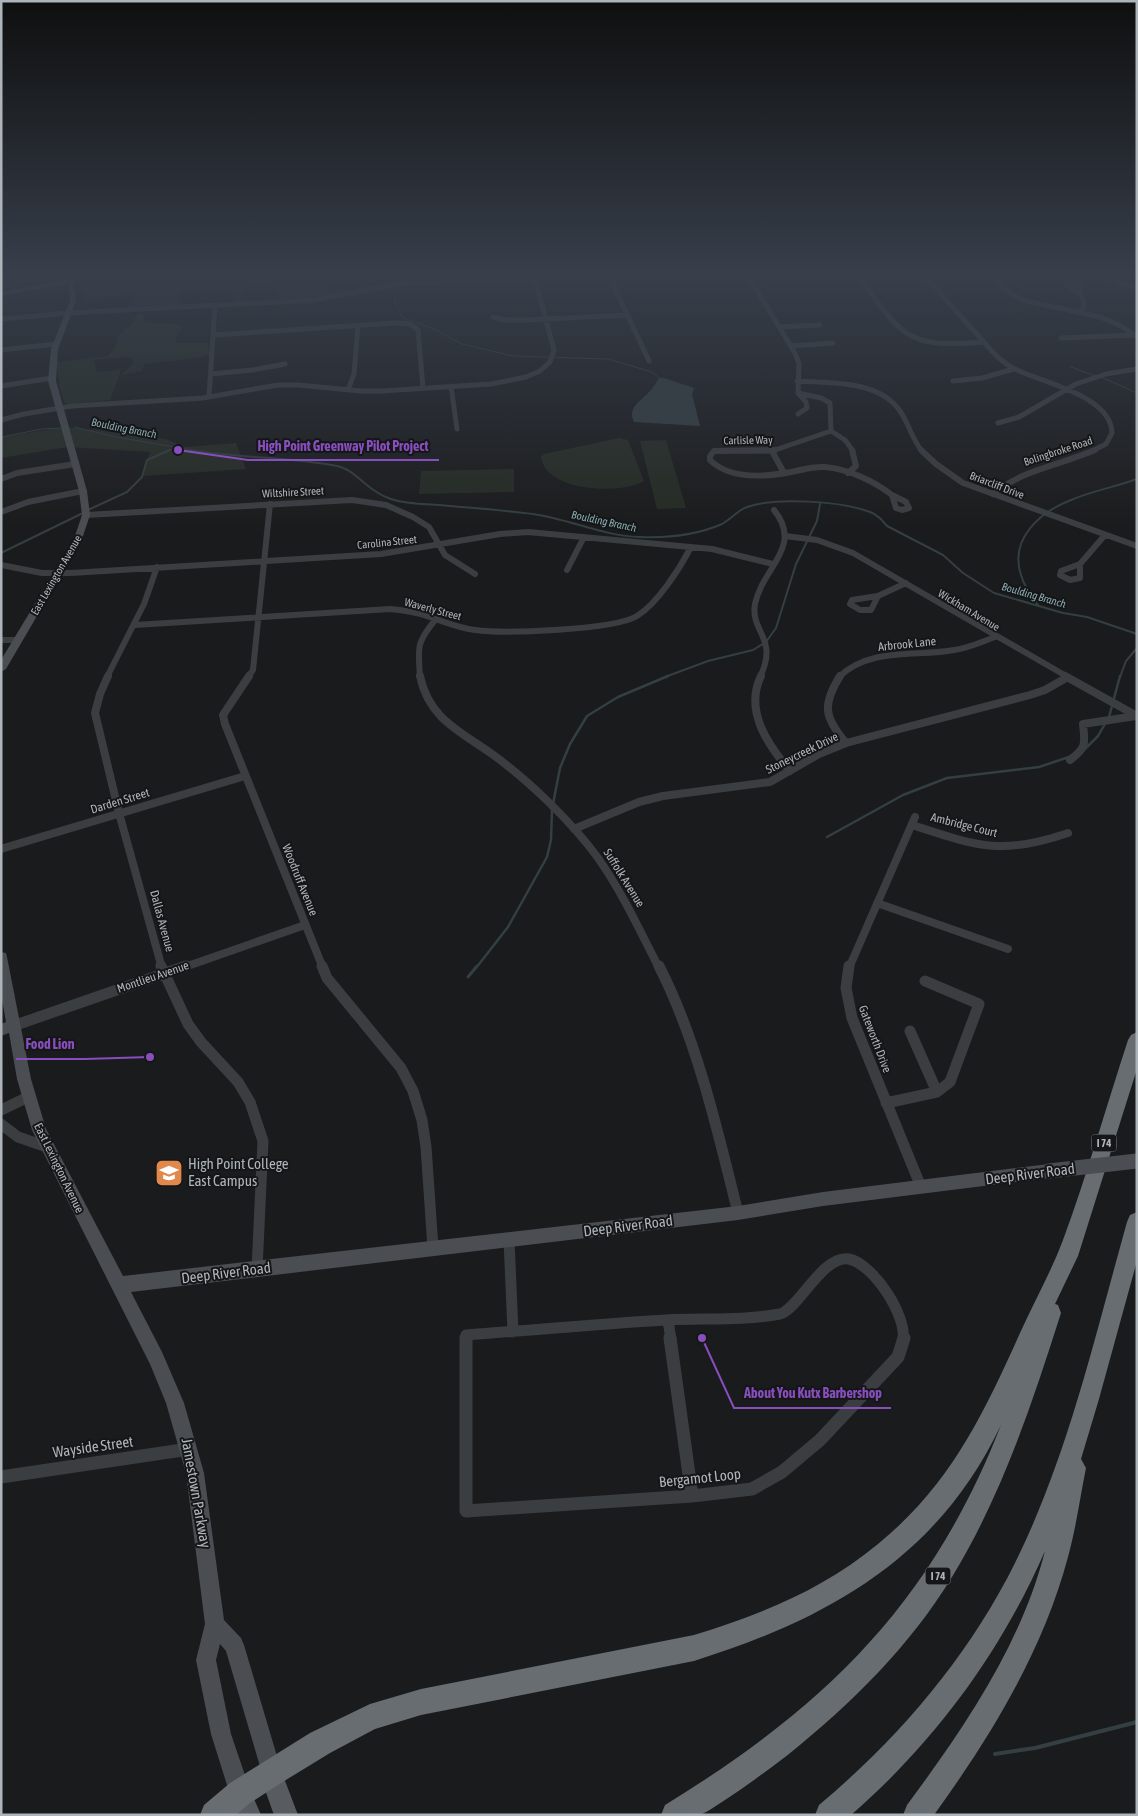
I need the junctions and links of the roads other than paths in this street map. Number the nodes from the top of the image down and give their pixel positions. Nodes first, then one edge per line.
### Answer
1 (54, 359) edge
2 (212, 359) edge
3 (355, 359) edge
4 (420, 359) edge
5 (551, 359) edge
6 (797, 359) edge
7 (999, 359) edge
8 (285, 364) dead end
9 (1014, 369) junction
10 (1137, 370) edge
11 (211, 374) junction
12 (52, 378) junction
13 (797, 381) junction
14 (953, 381) dead end
15 (1, 386) edge
16 (451, 386) junction
17 (423, 388) junction
18 (348, 390) junction
19 (1066, 390) junction
20 (798, 393) junction
21 (209, 397) junction
22 (59, 407) junction
23 (798, 414) dead end
24 (1, 420) edge
25 (998, 423) dead end
26 (457, 429) dead end
27 (831, 431) junction
28 (772, 451) junction
29 (75, 464) junction
30 (784, 473) junction
31 (848, 473) junction
32 (1, 480) edge
33 (83, 491) junction
34 (993, 494) junction
35 (892, 495) dead end
36 (270, 504) junction
37 (774, 510) dead end
38 (1, 512) edge
39 (86, 515) junction
40 (1105, 535) junction
41 (785, 536) junction
42 (584, 537) junction
43 (439, 545) junction
44 (1137, 546) edge
45 (691, 547) junction
46 (265, 561) junction
47 (773, 564) junction
48 (1080, 564) dead end
49 (1, 565) edge
50 (157, 567) junction
51 (567, 570) dead end
52 (59, 573) junction
53 (475, 574) dead end
54 (906, 583) junction
55 (878, 596) dead end
56 (258, 618) junction
57 (436, 619) junction
58 (135, 625) junction
59 (995, 637) junction
60 (1, 640) edge
61 (18, 640) junction
62 (1, 669) edge
63 (1066, 678) junction
64 (1136, 716) edge
65 (846, 743) junction
66 (1070, 760) dead end
67 (790, 772) junction
68 (245, 776) junction
69 (119, 813) junction
70 (914, 821) joint
71 (574, 829) junction
72 (1068, 833) dead end
73 (1, 849) edge
74 (877, 903) junction
75 (305, 925) junction
76 (1008, 949) dead end
77 (1, 957) edge
78 (163, 974) junction
79 (925, 981) dead end
80 (7, 1028) edge
81 (910, 1031) dead end
82 (1137, 1040) edge
83 (937, 1092) junction
84 (28, 1097) junction
85 (886, 1102) junction
86 (1, 1110) edge
87 (1, 1124) edge
88 (6, 1132) edge
89 (47, 1147) junction
90 (1137, 1161) edge
91 (921, 1186) junction
92 (738, 1213) junction
93 (1137, 1222) edge
94 (509, 1240) junction
95 (1071, 1246) junction
96 (433, 1248) junction
97 (257, 1269) junction
98 (118, 1285) junction
99 (668, 1320) junction
100 (513, 1332) junction
101 (1085, 1407) junction
102 (190, 1449) junction
103 (1, 1477) edge
104 (692, 1496) junction
105 (215, 1624) junction
106 (271, 1773) junction
107 (245, 1804) edge
108 (214, 1815) edge
109 (286, 1815) edge
110 (675, 1815) edge
111 (829, 1815) edge
112 (917, 1815) edge

1 - 12 main road, East Lexington Avenue
2 - 11 street
3 - 18 street
4 - 17 street
5 - 16 street
6 - 13 street
7 - 9 street, Bolingbroke Road
8 - 11 street
9 - 14 street
9 - 19 street, Bolingbroke Road
10 - 19 street
11 - 21 street
12 - 15 street
12 - 22 main road, East Lexington Avenue
13 - 20 street
13 - 34 street, Briarcliff Drive
16 - 17 street
16 - 26 street
17 - 18 street
18 - 21 street
19 - 25 street
19 - 34 street, Bolingbroke Road
20 - 23 street
20 - 27 street
21 - 22 street
22 - 24 street
22 - 29 main road, East Lexington Avenue
27 - 28 street, Carlisle Way
27 - 31 street
28 - 30 street
28 - 30 street, Carlisle Way
29 - 32 street
29 - 33 main road, East Lexington Avenue
30 - 31 street, Carlisle Way
31 - 35 street, Carlisle Way
33 - 38 street
33 - 39 main road, East Lexington Avenue
34 - 40 street, Briarcliff Drive
36 - 39 street, Wiltshire Street
36 - 43 street, Wiltshire Street
36 - 46 street, Woodruff Avenue
37 - 41 street
39 - 52 main road, East Lexington Avenue
40 - 44 street, Briarcliff Drive
40 - 48 street
41 - 47 street
41 - 54 street, Wickham Avenue
42 - 43 street, Carolina Street
42 - 45 street, Carolina Street
42 - 51 street
43 - 46 street, Carolina Street
43 - 53 street, Wiltshire Street
45 - 47 street, Carolina Street
45 - 57 street, Waverly Street
46 - 50 street, Carolina Street
46 - 56 street, Woodruff Avenue
47 - 67 street
49 - 52 street, Carolina Street
50 - 52 street, Carolina Street
50 - 58 street, Dallas Avenue
52 - 61 main road, East Lexington Avenue
54 - 55 street
54 - 59 street, Wickham Avenue
56 - 57 street, Waverly Street
56 - 58 street, Waverly Street
56 - 68 street, Woodruff Avenue
57 - 71 street, Suffolk Avenue
58 - 69 street, Dallas Avenue
59 - 63 street, Wickham Avenue
59 - 65 street, Arbrook Lane
60 - 61 street
61 - 62 main road, East Lexington Avenue
63 - 64 street, Wickham Avenue
63 - 65 street, Stoneycreek Drive
64 - 66 street
65 - 67 street, Stoneycreek Drive
67 - 71 street, Stoneycreek Drive
68 - 69 street, Darden Street
68 - 75 street, Woodruff Avenue
69 - 73 street, Darden Street
69 - 78 street, Dallas Avenue
70 - 72 street, Ambridge Court
70 - 74 street, Gateworth Drive
71 - 92 street, Suffolk Avenue
74 - 76 street
74 - 85 street, Gateworth Drive
75 - 78 street, Montlieu Avenue
75 - 96 street, Woodruff Avenue
77 - 80 main road, East Lexington Avenue
78 - 80 street, Montlieu Avenue
78 - 97 street, Dallas Avenue
79 - 83 street
80 - 84 main road, East Lexington Avenue
81 - 83 street
82 - 95 highway, I 74
83 - 85 street
84 - 86 street
84 - 89 main road, East Lexington Avenue
85 - 91 street, Gateworth Drive
87 - 88 street
88 - 89 street
89 - 98 main road, East Lexington Avenue
90 - 91 main road, Deep River Road, bridge
91 - 92 main road, Deep River Road
92 - 94 main road, Deep River Road
93 - 101 highway
94 - 96 main road, Deep River Road
94 - 100 street
95 - 106 highway
95 - 110 highway, I 74
96 - 97 main road, Deep River Road
97 - 98 main road, Deep River Road
98 - 102 main road, Jamestown Parkway
99 - 100 street, Bergamot Loop
99 - 104 street
99 - 104 street, Bergamot Loop
100 - 104 street, Bergamot Loop
101 - 111 highway
101 - 112 highway
102 - 103 street, Wayside Street
102 - 105 main road, Jamestown Parkway
105 - 106 main road
105 - 107 main road, Jamestown Parkway
106 - 107 highway
106 - 109 main road
107 - 108 highway

